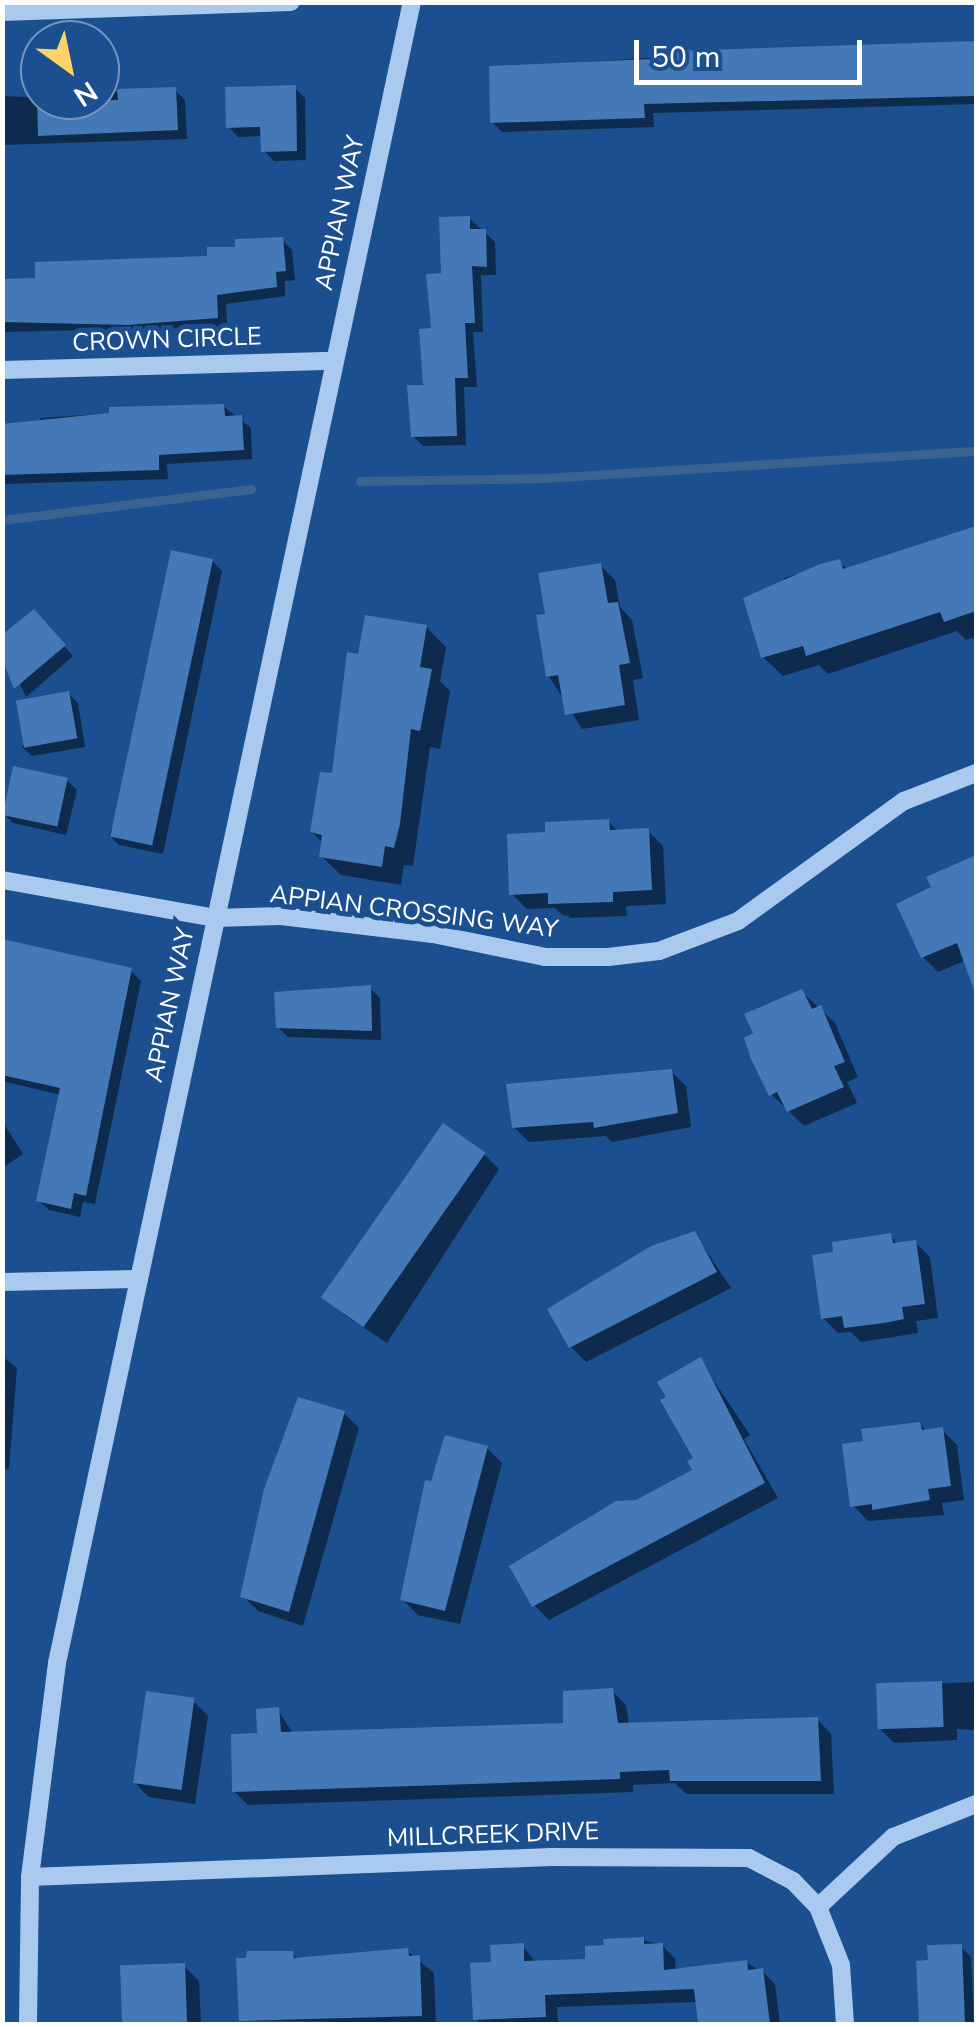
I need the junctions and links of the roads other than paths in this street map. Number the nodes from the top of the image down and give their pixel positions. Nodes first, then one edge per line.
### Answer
1 (291, 2) edge
2 (412, 2) edge
3 (2, 12) edge
4 (333, 361) junction
5 (2, 370) edge
6 (976, 773) edge
7 (2, 880) edge
8 (215, 918) junction
9 (135, 1279) junction
10 (2, 1282) edge
11 (976, 1804) edge
12 (30, 1877) junction
13 (818, 1907) junction
14 (28, 2024) edge
15 (845, 2024) edge

1 - 3 street
2 - 4 street, APPIAN WAY
4 - 5 street, CROWN CIRCLE
4 - 8 street, APPIAN WAY
6 - 8 street, APPIAN CROSSING WAY
7 - 8 street, APPIAN CROSSING WAY
8 - 9 street, APPIAN WAY
9 - 10 street
9 - 12 street, APPIAN WAY
11 - 13 street
12 - 13 street, MILLCREEK DRIVE
12 - 14 street, APPIAN WAY
13 - 15 street, MILLCREEK DRIVE

